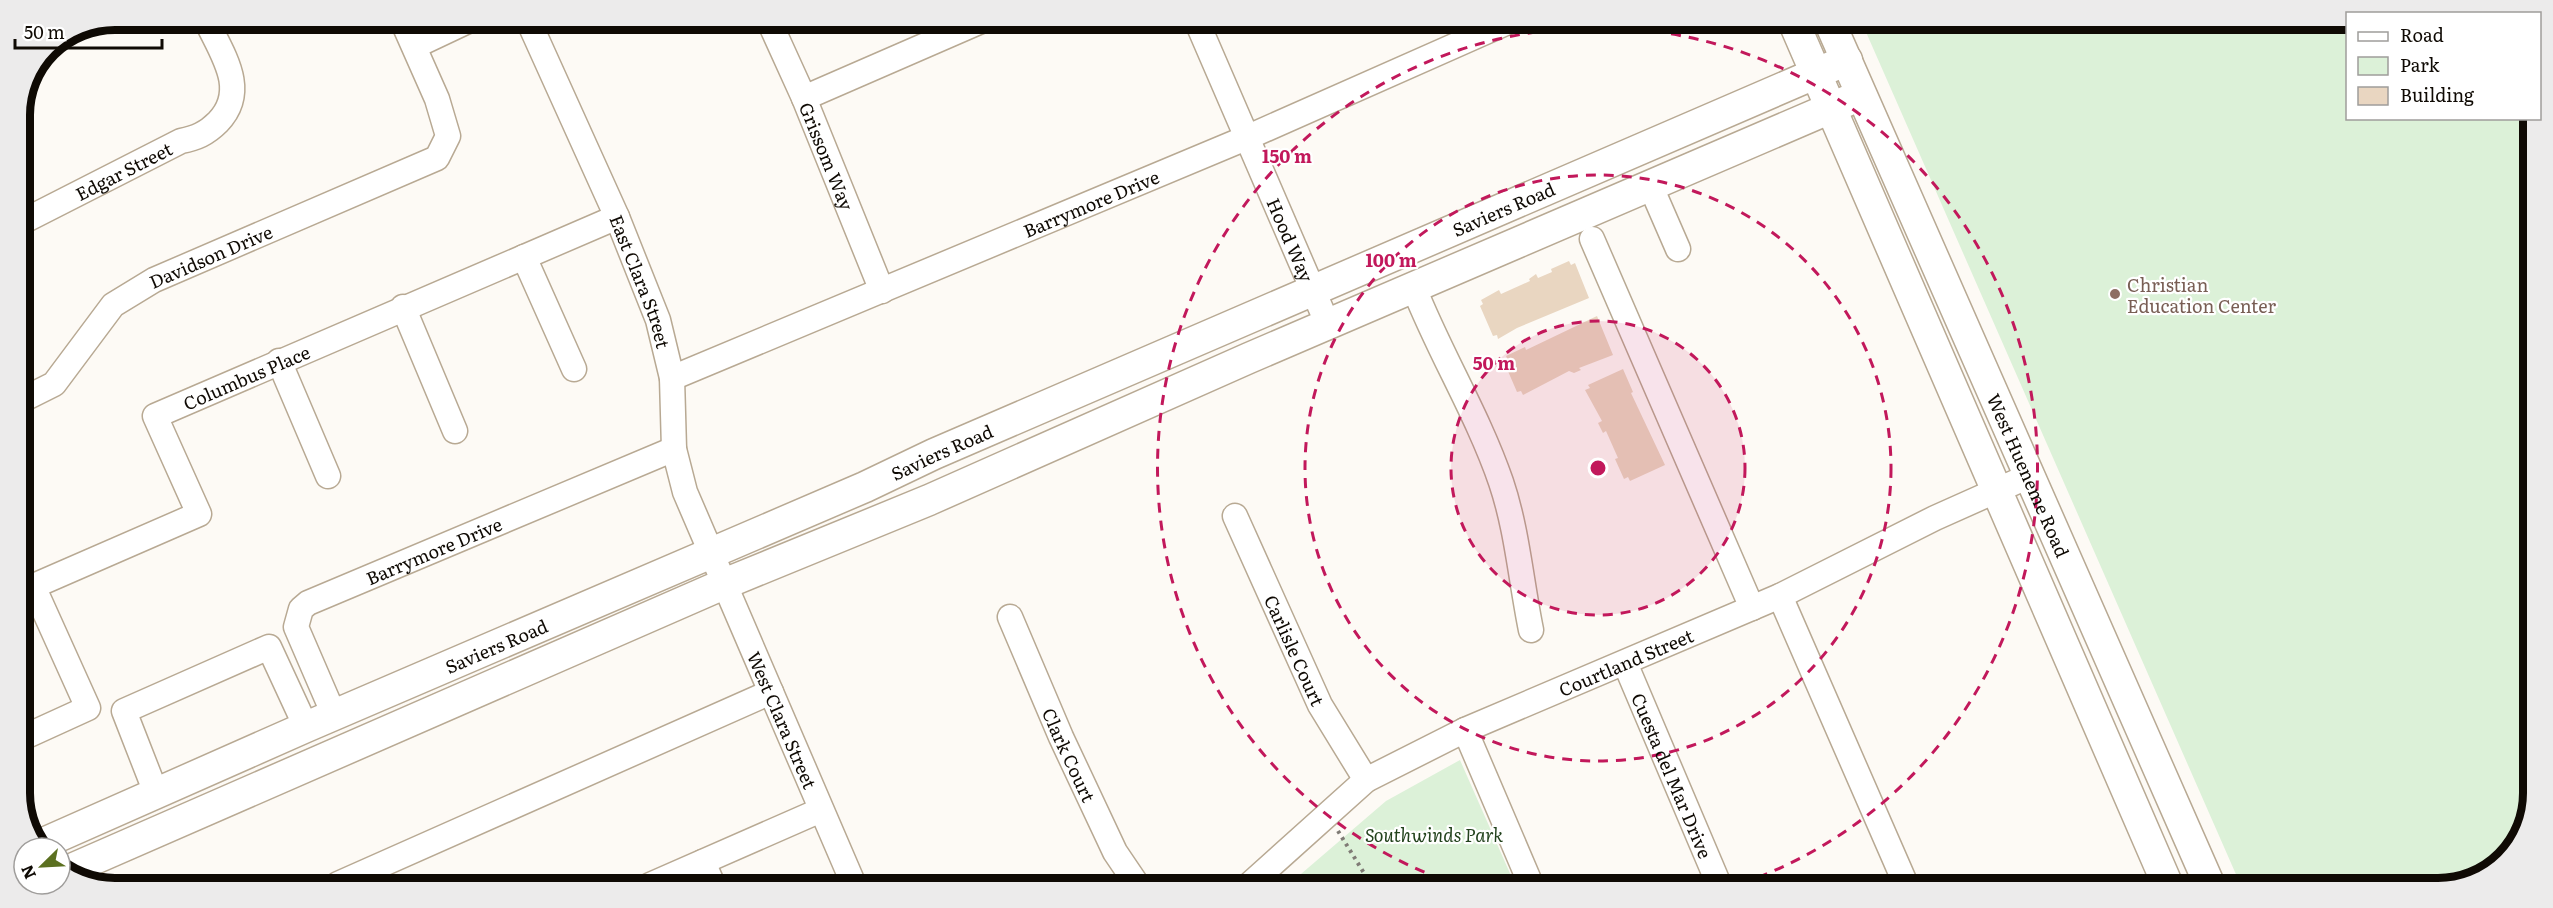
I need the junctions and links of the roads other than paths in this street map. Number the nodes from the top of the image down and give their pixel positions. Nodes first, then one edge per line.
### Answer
1 (210, 30) edge
2 (407, 30) edge
3 (449, 30) edge
4 (532, 30) edge
5 (773, 30) edge
6 (960, 30) edge
7 (1200, 30) edge
8 (1490, 30) edge
9 (1797, 30) edge
10 (1833, 30) edge
11 (415, 46) junction
12 (1847, 60) junction
13 (1816, 73) junction
14 (1861, 95) junction
15 (804, 98) junction
16 (1833, 107) junction
17 (1246, 138) junction
18 (1651, 187) junction
19 (616, 217) junction
20 (30, 218) edge
21 (1592, 239) dead end
22 (1678, 249) dead end
23 (524, 257) junction
24 (1414, 288) junction
25 (882, 291) junction
26 (1313, 291) junction
27 (403, 307) junction
28 (1328, 325) junction
29 (279, 361) junction
30 (574, 369) dead end
31 (672, 378) junction
32 (30, 396) edge
33 (455, 431) dead end
34 (674, 449) junction
35 (328, 476) dead end
36 (2029, 476) junction
37 (1995, 491) junction
38 (1235, 516) dead end
39 (711, 554) junction
40 (724, 584) junction
41 (30, 587) edge
42 (1780, 596) junction
43 (30, 597) edge
44 (1752, 608) junction
45 (1010, 617) dead end
46 (1531, 630) dead end
47 (1625, 663) junction
48 (771, 692) junction
49 (334, 715) junction
50 (306, 727) junction
51 (1465, 730) junction
52 (30, 734) edge
53 (1366, 780) junction
54 (156, 793) junction
55 (821, 810) junction
56 (59, 836) edge
57 (703, 862) junction
58 (75, 868) edge
59 (352, 878) edge
60 (666, 878) edge
61 (710, 878) edge
62 (851, 878) edge
63 (1133, 878) edge
64 (1257, 878) edge
65 (1529, 878) edge
66 (1716, 878) edge
67 (1903, 878) edge
68 (2165, 878) edge
69 (2207, 878) edge

1 - 20 street, Edgar Street
2 - 11 street
3 - 11 street
4 - 19 street, East Clara Street
5 - 15 street, Grissom Way
6 - 15 street
7 - 17 street, Hood Way
8 - 17 street, Barrymore Drive
9 - 13 main road, West Hueneme Road
10 - 12 main road, West Hueneme Road
11 - 32 street, Davidson Drive
12 - 13 main road, Saviers Road
12 - 14 main road, West Hueneme Road
13 - 16 main road, West Hueneme Road
13 - 26 main road, Saviers Road
14 - 16 main road, Saviers Road
14 - 36 main road, West Hueneme Road
15 - 25 street, Grissom Way
16 - 18 main road, Saviers Road
16 - 37 main road, West Hueneme Road
17 - 25 street, Barrymore Drive
17 - 26 street, Hood Way
18 - 22 street
18 - 24 main road, Saviers Road
19 - 23 street, Columbus Place
19 - 31 street, East Clara Street
21 - 44 street
23 - 27 street, Columbus Place
23 - 30 street
24 - 28 main road, Saviers Road
24 - 46 street
25 - 31 street, Barrymore Drive
26 - 28 street, Hood Way
26 - 39 main road, Saviers Road
27 - 29 street, Columbus Place
27 - 33 street
28 - 40 main road, Saviers Road
29 - 35 street
29 - 41 street, Columbus Place
31 - 34 street, East Clara Street
34 - 39 street, East Clara Street
34 - 49 street, Barrymore Drive
36 - 37 street, Courtland Street
36 - 69 main road, West Hueneme Road
37 - 42 street, Courtland Street
37 - 68 main road, West Hueneme Road
38 - 53 street, Carlisle Court
39 - 40 street, West Clara Street
39 - 49 main road, Saviers Road
40 - 48 street, West Clara Street
40 - 58 main road, Saviers Road
42 - 44 street, Courtland Street
42 - 67 street
43 - 52 street
44 - 47 street, Courtland Street
45 - 63 street, Clark Court
47 - 51 street, Courtland Street
47 - 66 street, Cuesta del Mar Drive
48 - 55 street, West Clara Street
48 - 59 street
49 - 50 main road, Saviers Road
50 - 54 main road, Saviers Road
50 - 54 street
51 - 53 street, Courtland Street
51 - 65 street
53 - 64 street, Courtland Street
54 - 56 main road, Saviers Road
55 - 57 street
55 - 62 street, West Clara Street
57 - 60 street
57 - 61 street

